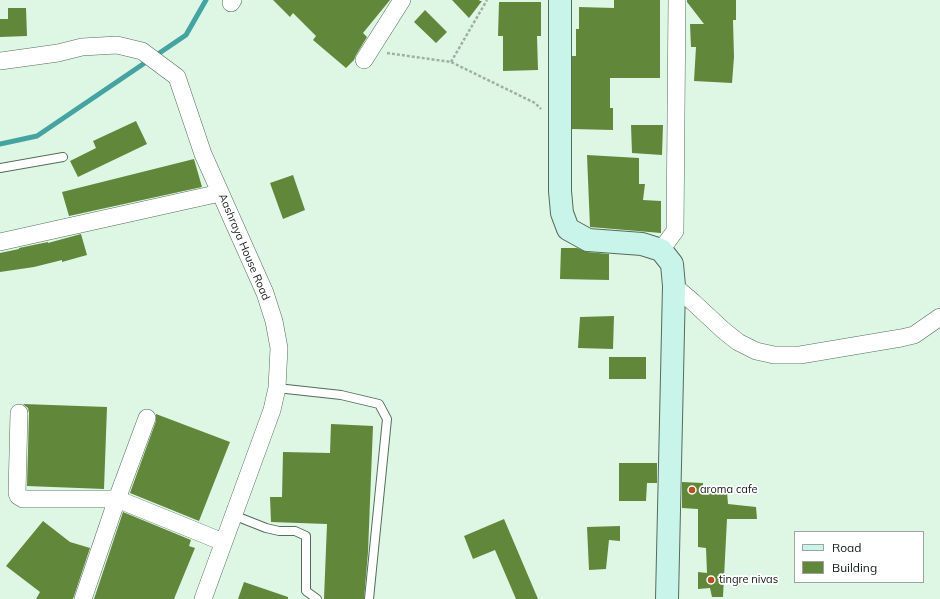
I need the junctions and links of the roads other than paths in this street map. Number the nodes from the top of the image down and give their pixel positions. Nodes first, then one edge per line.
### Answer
1 (402, 0) edge
2 (560, 0) edge
3 (677, 0) edge
4 (367, 55) road end
5 (0, 60) edge
6 (63, 157) dead end
7 (0, 168) edge
8 (220, 193) junction
9 (0, 242) edge
10 (661, 250) junction
11 (674, 286) junction
12 (940, 317) edge
13 (277, 388) junction
14 (19, 413) dead end
15 (147, 418) dead end
16 (117, 500) junction
17 (234, 515) junction
18 (224, 542) junction
19 (84, 599) edge
20 (203, 599) edge
21 (317, 599) edge
22 (369, 599) edge
23 (667, 599) edge

1 - 4 street
2 - 10 street
3 - 10 street
5 - 8 street, Aashraya House Road
6 - 7 lane
8 - 9 street
8 - 13 street, Aashraya House Road
10 - 11 street
11 - 12 street
11 - 23 street
13 - 17 street, Aashraya House Road
13 - 22 lane
14 - 16 street
15 - 16 street
16 - 18 street
16 - 19 street
17 - 18 street, Aashraya House Road
17 - 21 lane
18 - 20 street, Aashraya House Road

